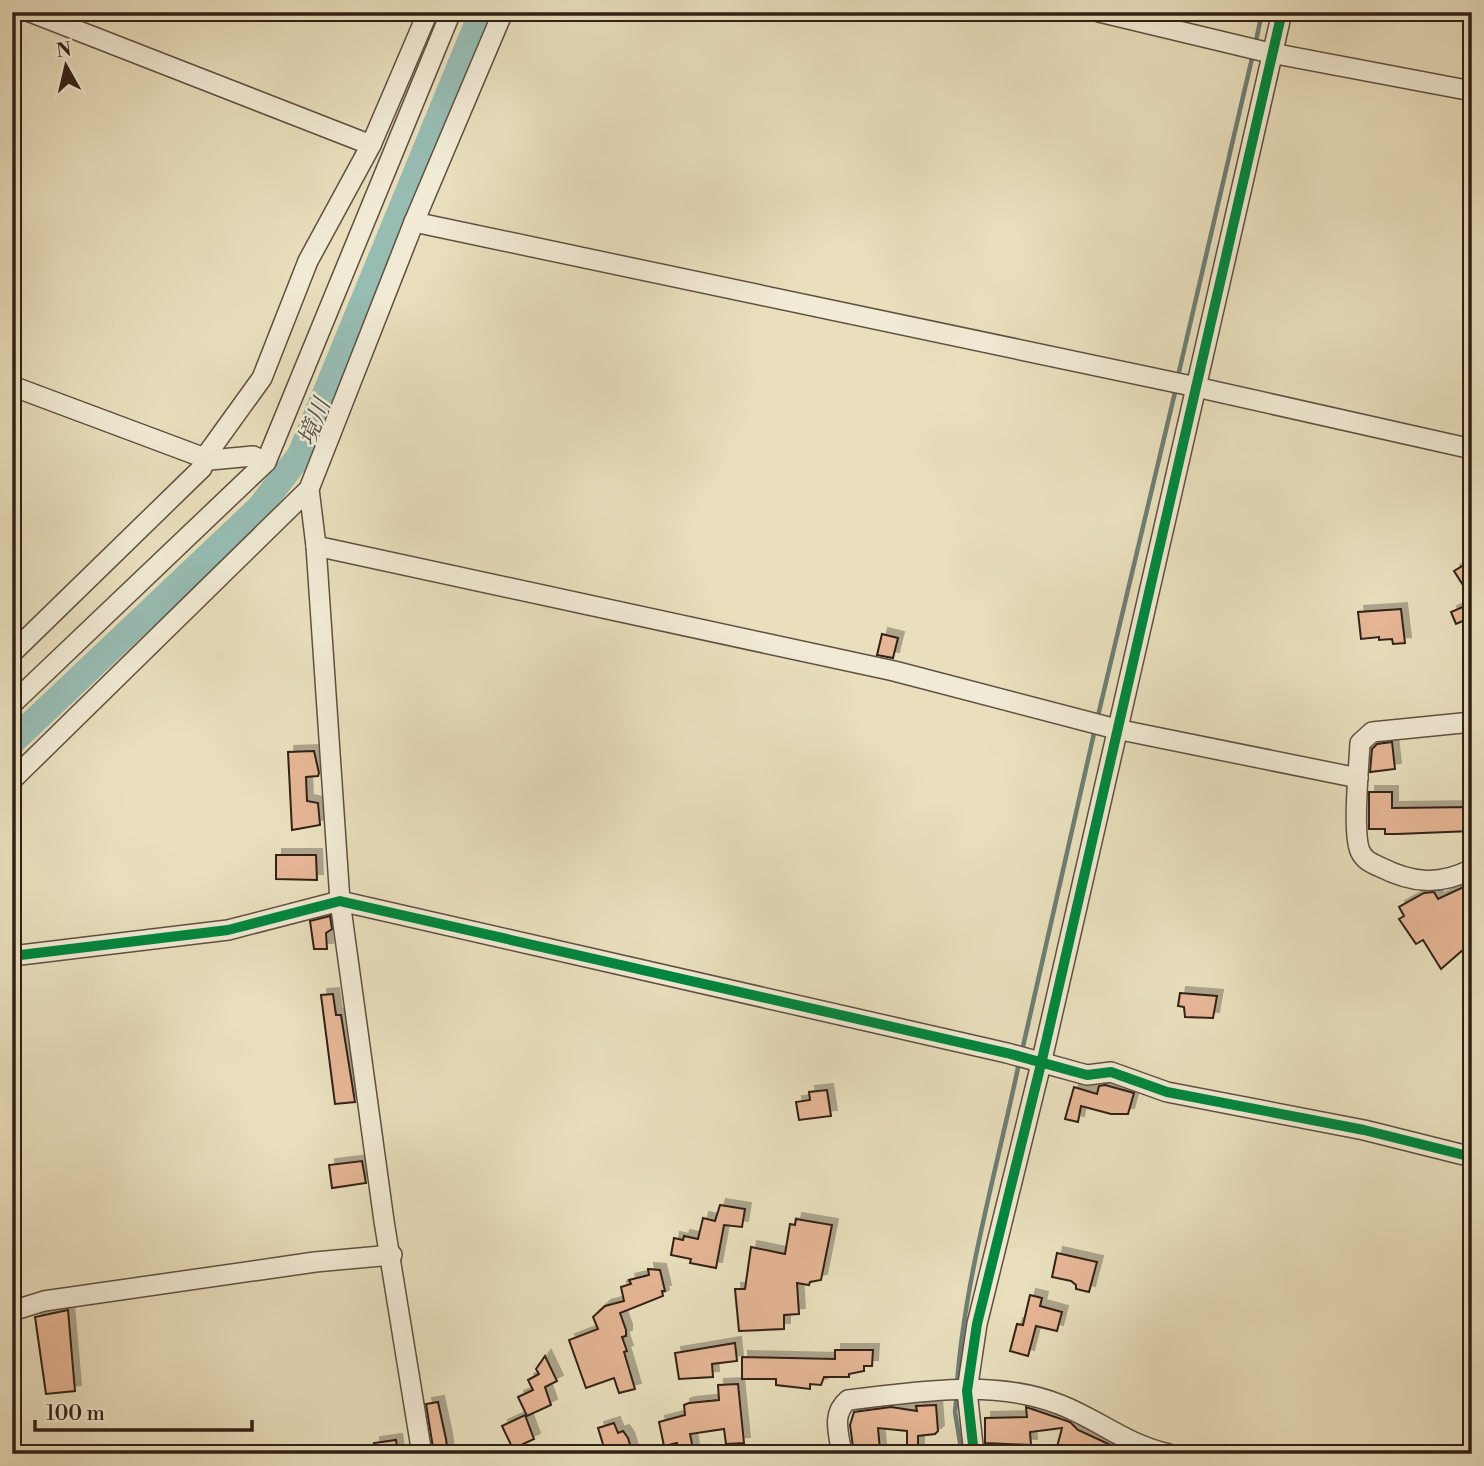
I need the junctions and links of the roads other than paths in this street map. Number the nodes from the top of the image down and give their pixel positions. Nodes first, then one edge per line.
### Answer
1 (30, 12) edge
2 (428, 12) edge
3 (451, 12) edge
4 (503, 12) edge
5 (1099, 12) edge
6 (1282, 12) edge
7 (1270, 52) junction
8 (1472, 91) edge
9 (371, 145) junction
10 (414, 222) junction
11 (1183, 384) junction
12 (12, 386) edge
13 (1472, 449) edge
14 (205, 457) junction
15 (266, 462) junction
16 (309, 489) junction
17 (316, 546) junction
18 (12, 653) edge
19 (12, 704) edge
20 (1472, 722) edge
21 (1102, 725) junction
22 (1358, 778) junction
23 (12, 780) edge
24 (1472, 869) edge
25 (340, 901) junction
26 (12, 956) edge
27 (1035, 1062) junction
28 (1472, 1157) edge
29 (392, 1255) junction
30 (12, 1311) edge
31 (966, 1391) junction
32 (422, 1454) edge
33 (842, 1454) edge
34 (974, 1454) edge
35 (1169, 1454) edge

1 - 9 street
2 - 9 street
3 - 15 street
4 - 10 street
5 - 7 street
6 - 7 street
7 - 8 street
7 - 11 street
9 - 14 street
10 - 11 street
10 - 16 street
11 - 13 street
11 - 21 street
12 - 14 street
14 - 15 street
14 - 18 street
15 - 19 street
16 - 17 street
16 - 23 street
17 - 21 street
17 - 25 street
20 - 22 street
21 - 22 street
21 - 27 street
22 - 24 street
25 - 26 street
25 - 27 street
25 - 29 street
27 - 28 street
27 - 31 street
29 - 30 street
29 - 32 street
31 - 33 street
31 - 34 street
31 - 35 street

